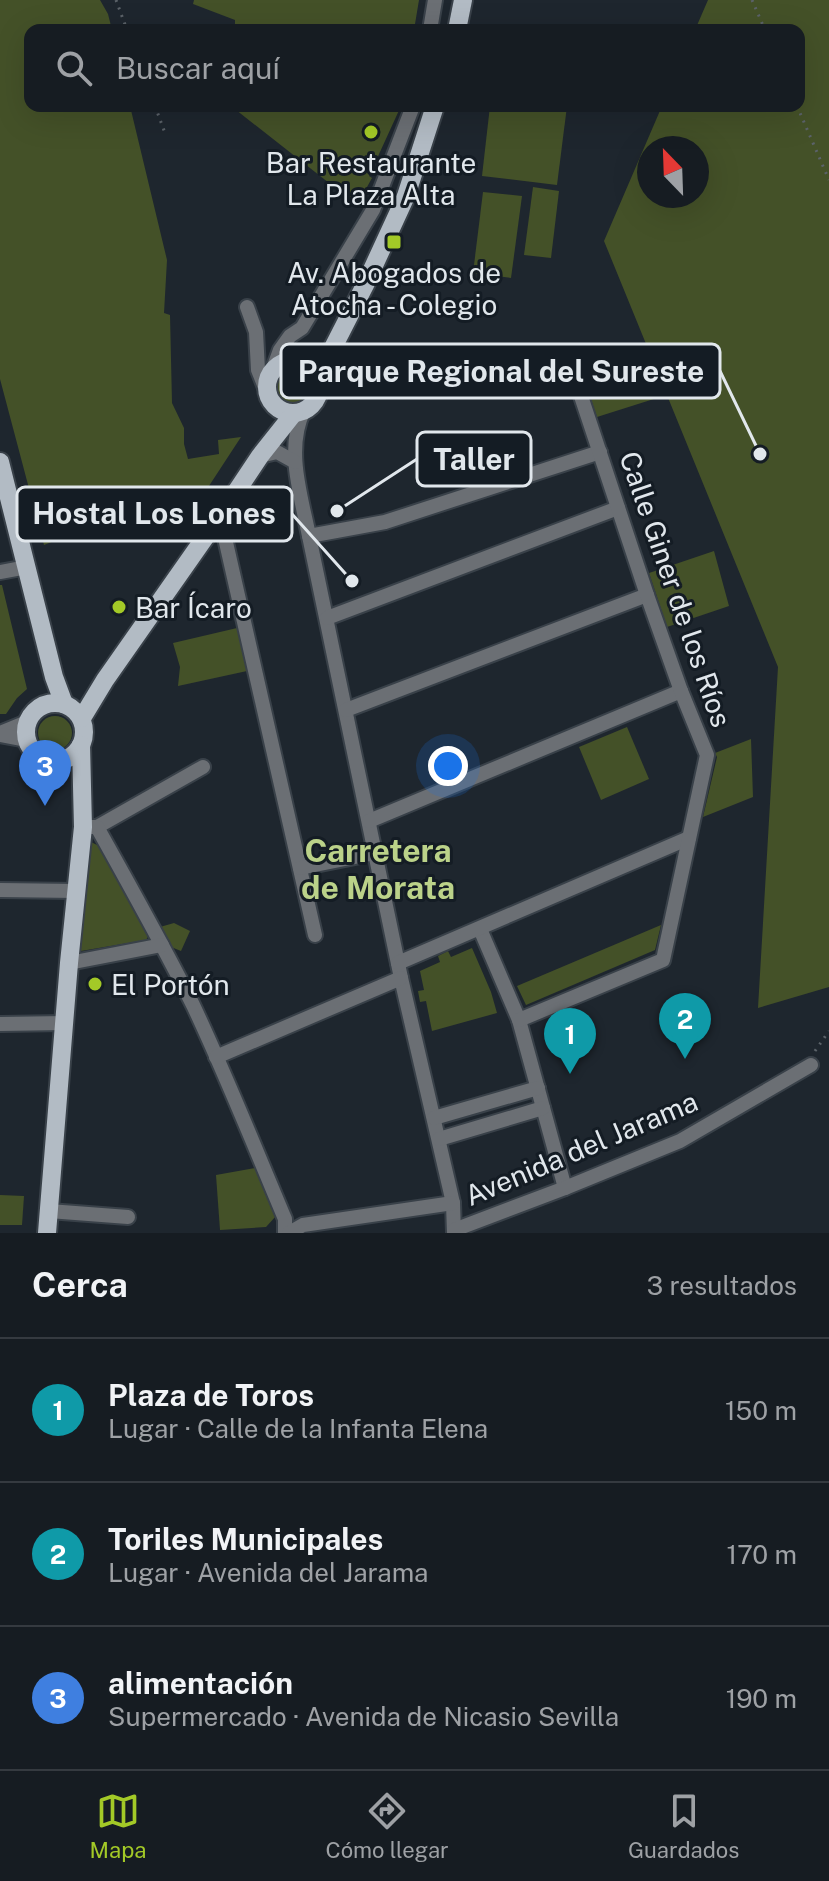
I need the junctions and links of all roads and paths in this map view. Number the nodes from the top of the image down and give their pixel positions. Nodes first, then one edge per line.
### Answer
1 (116, 0) edge
2 (435, 0) edge
3 (463, 0) edge
4 (752, 0) edge
5 (125, 24) edge
6 (431, 24) edge
7 (458, 24) edge
8 (762, 24) edge
9 (157, 112) edge
10 (411, 112) edge
11 (433, 112) edge
12 (800, 112) edge
13 (165, 133) dead end
14 (829, 180) edge
15 (247, 307) dead end
16 (290, 336) junction
17 (338, 336) junction
18 (257, 337) junction
19 (286, 364) junction
20 (571, 366) dead end
21 (317, 379) junction
22 (270, 398) junction
23 (299, 412) junction
24 (600, 452) junction
25 (260, 456) junction
26 (0, 462) edge
27 (295, 462) junction
28 (618, 508) junction
29 (220, 516) junction
30 (309, 536) junction
31 (27, 567) junction
32 (0, 572) edge
33 (647, 595) junction
34 (327, 618) junction
35 (681, 691) junction
36 (66, 708) junction
37 (346, 710) junction
38 (27, 731) junction
39 (0, 734) edge
40 (81, 745) junction
41 (55, 761) junction
42 (203, 767) dead end
43 (83, 804) junction
44 (369, 821) junction
45 (90, 827) junction
46 (689, 838) junction
47 (375, 853) junction
48 (300, 868) junction
49 (0, 890) edge
50 (76, 891) junction
51 (480, 929) junction
52 (315, 935) dead end
53 (162, 945) junction
54 (69, 963) junction
55 (400, 970) junction
56 (519, 1020) junction
57 (65, 1023) junction
58 (0, 1024) edge
59 (829, 1031) edge
60 (216, 1057) junction
61 (811, 1065) joint
62 (538, 1088) junction
63 (543, 1108) junction
64 (434, 1118) junction
65 (439, 1139) junction
66 (565, 1188) junction
67 (453, 1203) junction
68 (49, 1211) junction
69 (128, 1217) dead end
70 (454, 1231) edge
71 (47, 1233) edge
72 (287, 1233) edge

1 - 5 path
2 - 6 street
3 - 7 main road
4 - 8 path
9 - 13 path
10 - 16 street
11 - 17 main road
12 - 14 path
15 - 18 street
16 - 18 street
16 - 19 street
17 - 19 main road
17 - 21 main road
18 - 19 street
18 - 22 street
19 - 21 main road
19 - 22 main road
20 - 24 street, Calle Giner de los Ríos
21 - 23 main road
22 - 23 main road
22 - 25 main road
23 - 25 main road
23 - 27 street
24 - 28 street, Calle Giner de los Ríos
24 - 30 street
25 - 27 street
25 - 29 main road
26 - 31 main road
27 - 30 street
28 - 33 street, Calle Giner de los Ríos
28 - 34 street
29 - 36 main road
29 - 48 street
30 - 34 street
31 - 32 street
31 - 36 main road
33 - 35 street, Calle Giner de los Ríos
33 - 37 street
34 - 37 street
35 - 44 street
35 - 46 street, Calle Giner de los Ríos
36 - 38 main road
36 - 40 main road
37 - 44 street
38 - 39 street
38 - 41 main road
40 - 41 main road
40 - 43 main road
41 - 43 main road
42 - 45 street
43 - 45 main road
44 - 47 street
45 - 50 main road
45 - 53 street
46 - 51 street
46 - 56 street, Calle Giner de los Ríos
47 - 48 street
47 - 55 street
48 - 52 street
49 - 50 street
50 - 54 main road
51 - 55 street
51 - 56 street
53 - 54 street
53 - 60 street
54 - 57 main road
55 - 60 street
55 - 64 street
56 - 62 street
57 - 58 street
57 - 68 main road
59 - 61 path
60 - 72 street
61 - 66 street, Avenida del Jarama
62 - 63 street
62 - 64 street
63 - 65 street
63 - 66 street
64 - 65 street
65 - 67 street
66 - 70 street, Avenida del Jarama
67 - 70 street
67 - 72 street
68 - 69 street
68 - 71 main road

